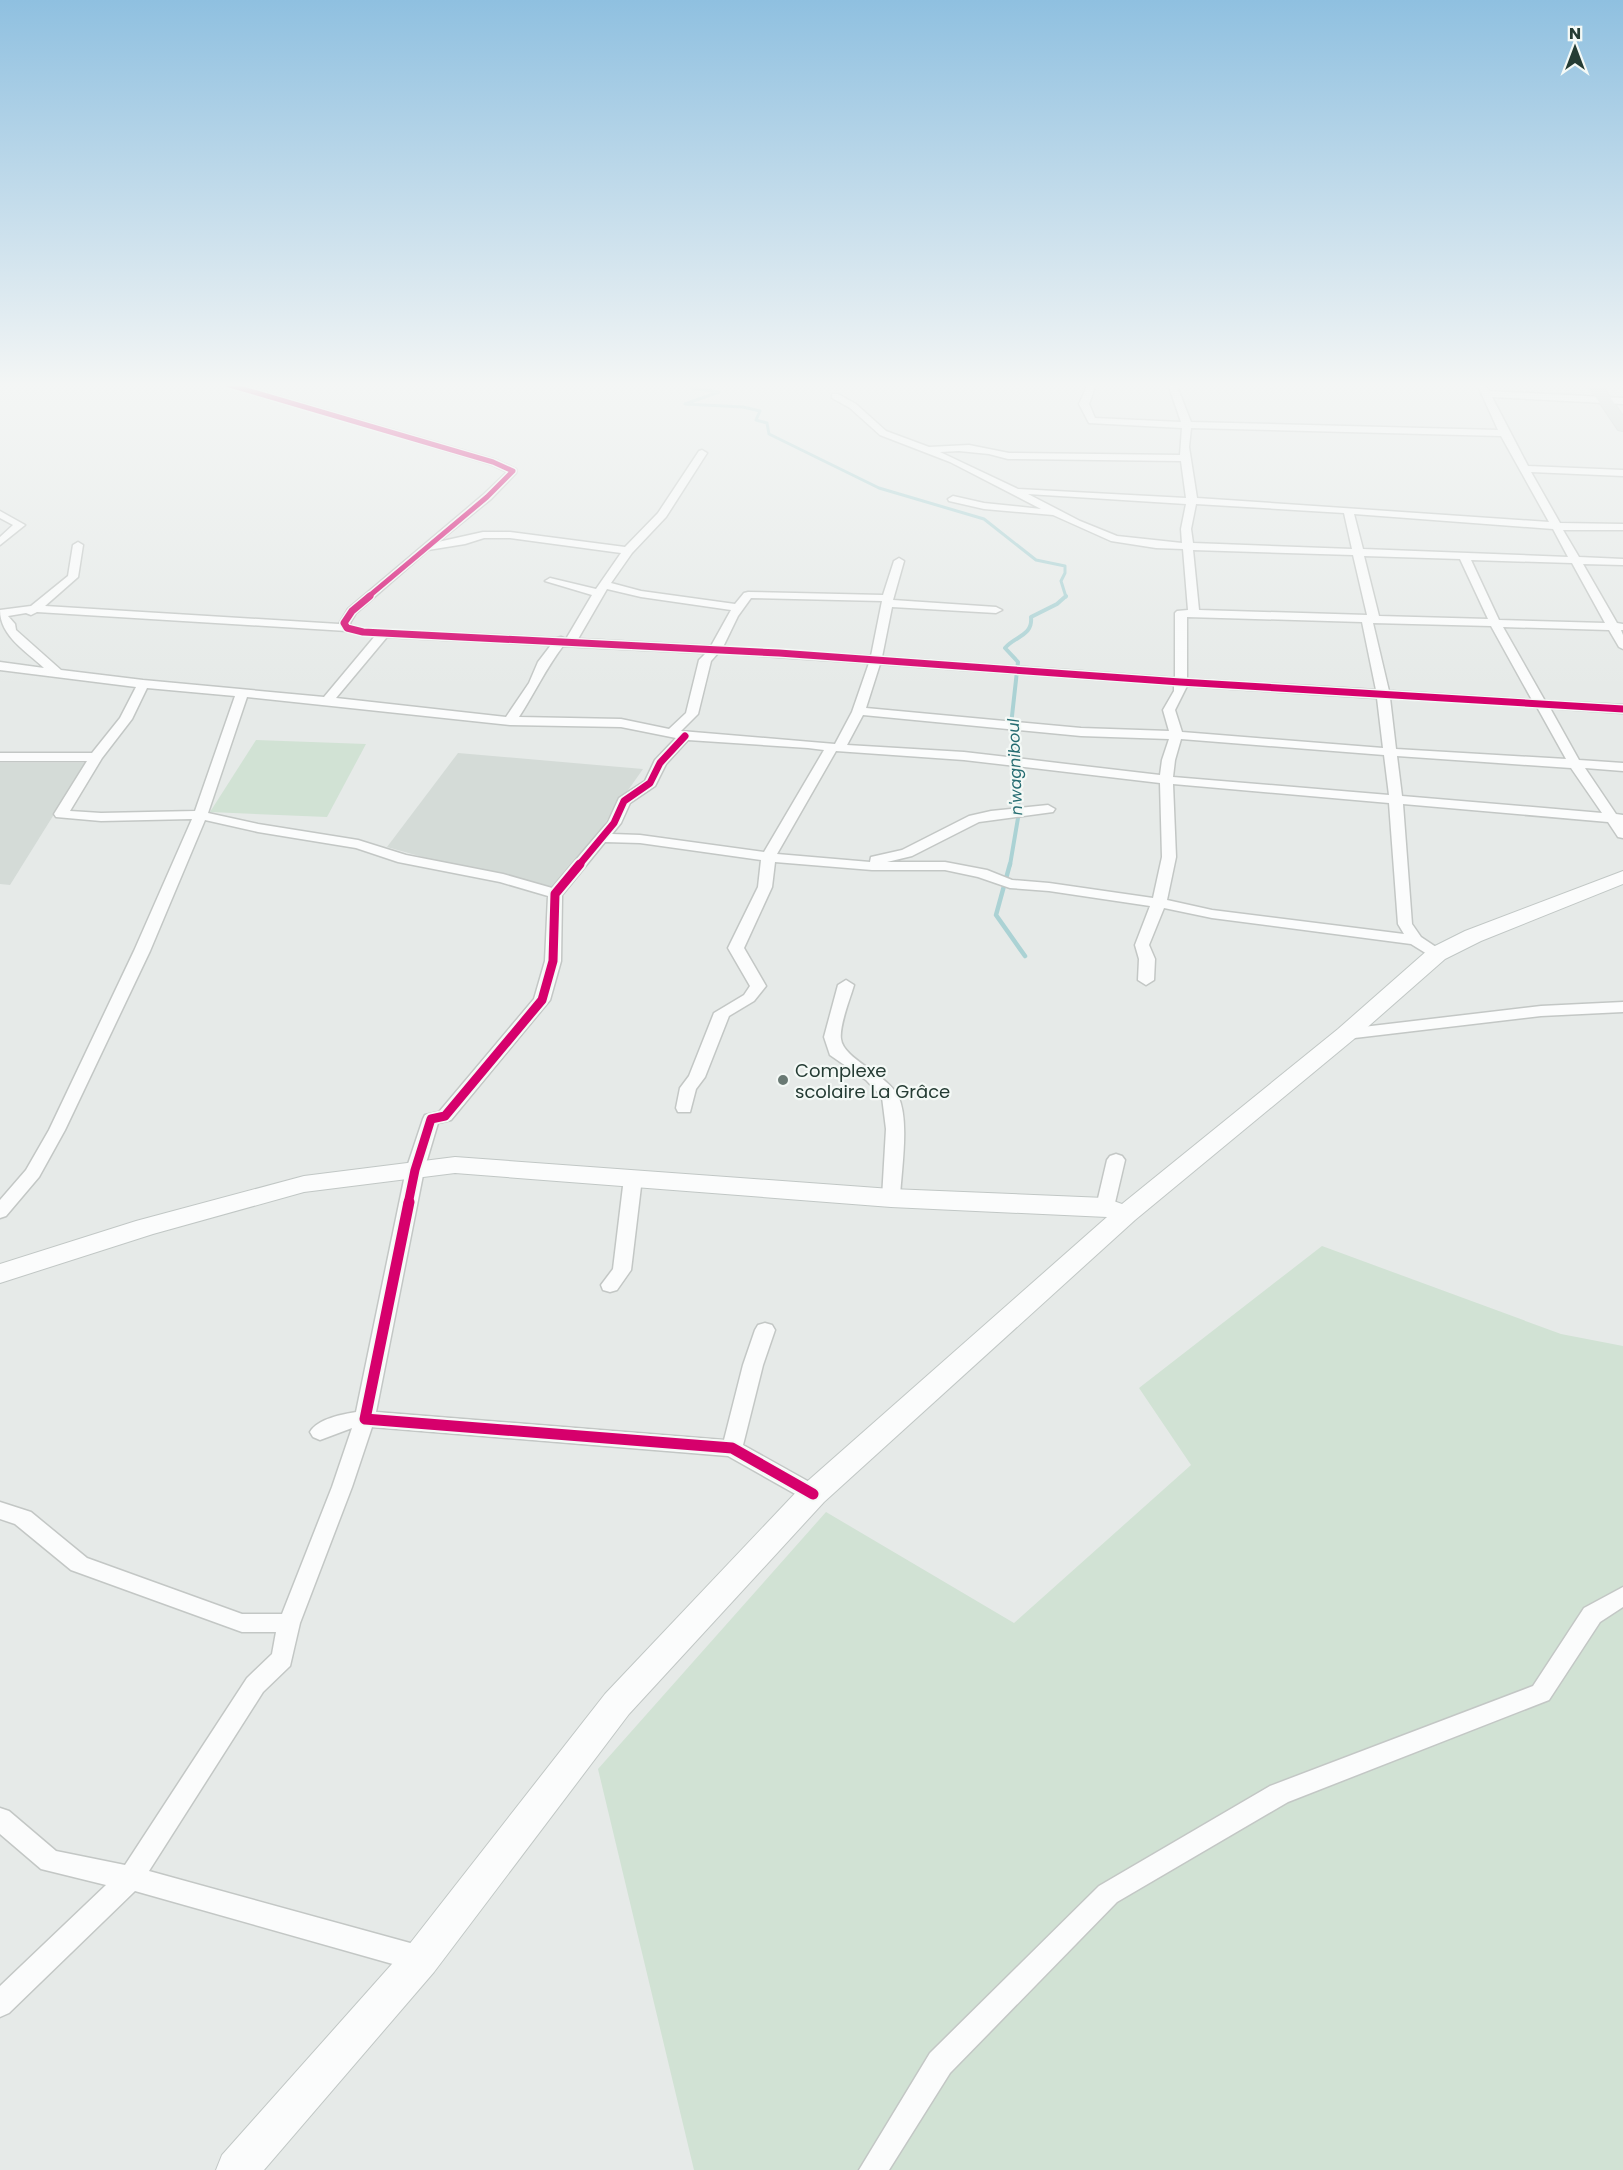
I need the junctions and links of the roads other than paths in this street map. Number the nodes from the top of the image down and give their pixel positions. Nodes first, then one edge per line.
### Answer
1 (499, 485) edge
2 (681, 485) edge
3 (1005, 485) edge
4 (1190, 485) edge
5 (1533, 485) edge
6 (1016, 490) junction
7 (953, 499) dead end
8 (1192, 501) junction
9 (1348, 510) junction
10 (1058, 513) junction
11 (0, 514) edge
12 (1555, 524) junction
13 (1623, 527) edge
14 (0, 542) edge
15 (78, 544) dead end
16 (1187, 545) junction
17 (425, 547) junction
18 (628, 551) junction
19 (1359, 551) junction
20 (1463, 555) junction
21 (1577, 560) junction
22 (899, 561) dead end
23 (1623, 562) edge
24 (550, 581) dead end
25 (602, 589) junction
26 (888, 601) junction
27 (738, 608) junction
28 (36, 609) junction
29 (996, 610) dead end
30 (0, 613) edge
31 (1194, 613) junction
32 (1370, 619) junction
33 (1495, 623) junction
34 (9, 624) junction
35 (1618, 627) edge
36 (347, 628) junction
37 (385, 632) junction
38 (566, 641) junction
39 (1623, 645) edge
40 (715, 650) junction
41 (875, 661) junction
42 (0, 667) edge
43 (56, 672) junction
44 (1180, 682) junction
45 (143, 684) junction
46 (1383, 693) junction
47 (242, 694) junction
48 (327, 702) junction
49 (1543, 704) junction
50 (1623, 709) edge
51 (860, 711) junction
52 (510, 721) junction
53 (679, 734) junction
54 (1177, 735) junction
55 (835, 747) junction
56 (1389, 752) junction
57 (0, 757) edge
58 (96, 757) junction
59 (1575, 764) junction
60 (1623, 766) edge
61 (1168, 780) junction
62 (1396, 801) junction
63 (1048, 809) dead end
64 (200, 814) junction
65 (1618, 819) edge
66 (1623, 834) edge
67 (600, 838) junction
68 (768, 857) junction
69 (852, 865) junction
70 (1623, 877) edge
71 (555, 894) junction
72 (1160, 903) junction
73 (1415, 940) junction
74 (1437, 954) junction
75 (1146, 980) dead end
76 (846, 985) dead end
77 (1623, 1006) edge
78 (1346, 1034) junction
79 (684, 1108) dead end
80 (1116, 1160) dead end
81 (415, 1170) junction
82 (633, 1178) junction
83 (891, 1198) junction
84 (1116, 1211) junction
85 (0, 1212) edge
86 (0, 1274) edge
87 (610, 1285) dead end
88 (765, 1329) dead end
89 (365, 1419) junction
90 (320, 1432) dead end
91 (732, 1448) junction
92 (813, 1494) junction
93 (0, 1510) edge
94 (1623, 1596) edge
95 (289, 1623) junction
96 (0, 1819) edge
97 (131, 1878) junction
98 (421, 1959) junction
99 (0, 2004) edge
100 (237, 2170) edge
101 (873, 2170) edge

1 - 17 street
2 - 18 street
3 - 6 street
4 - 8 street
5 - 12 street
6 - 8 street
6 - 10 street
7 - 10 street
8 - 9 street
8 - 16 street
9 - 12 street
9 - 19 street
10 - 16 street
11 - 14 street
12 - 13 street
12 - 21 street
15 - 28 street
16 - 19 street
16 - 31 street
17 - 18 street
17 - 36 street
18 - 25 street
19 - 20 street
19 - 32 street
20 - 21 street
20 - 33 street
21 - 23 street
21 - 35 street
22 - 26 street
24 - 25 street
25 - 27 street
25 - 38 street
26 - 27 street
26 - 29 street
26 - 41 street
27 - 40 street
28 - 30 street
28 - 34 street
28 - 36 street
30 - 34 street
31 - 32 street
31 - 44 street
32 - 33 street
32 - 46 street
33 - 35 street
33 - 49 street
34 - 43 street
35 - 39 street
36 - 37 street
37 - 38 street
37 - 48 street
38 - 40 street
38 - 52 street
40 - 41 street
40 - 53 street
41 - 44 street
41 - 51 street
42 - 43 street
43 - 45 street
44 - 46 street
44 - 54 street
45 - 47 street
45 - 58 street
46 - 49 street
46 - 56 street
47 - 48 street
47 - 64 street
48 - 52 street
49 - 50 street
49 - 59 street
51 - 54 street
51 - 55 street
52 - 53 street
53 - 55 street
53 - 67 street
54 - 56 street
54 - 61 street
55 - 61 street
55 - 68 street
56 - 59 street
56 - 62 street
57 - 58 street
58 - 64 street
59 - 60 street
59 - 65 street
61 - 62 street
61 - 72 street
62 - 65 street
62 - 73 street
63 - 69 street
64 - 71 street
64 - 85 street
65 - 66 street
67 - 68 street
67 - 71 street
68 - 69 street
68 - 79 street
69 - 72 street
70 - 74 main road
71 - 81 street
72 - 73 street
72 - 75 street
73 - 74 street
74 - 78 main road
76 - 83 street
77 - 78 street
78 - 84 main road
80 - 84 street
81 - 82 main road
81 - 86 main road
81 - 89 street
82 - 83 main road
82 - 87 street
83 - 84 main road
84 - 92 main road
88 - 91 street
89 - 90 street
89 - 91 street
89 - 95 street
91 - 92 street
92 - 98 main road
93 - 95 street
94 - 101 street
95 - 97 street
96 - 97 street
97 - 98 street
97 - 99 street
98 - 100 main road

